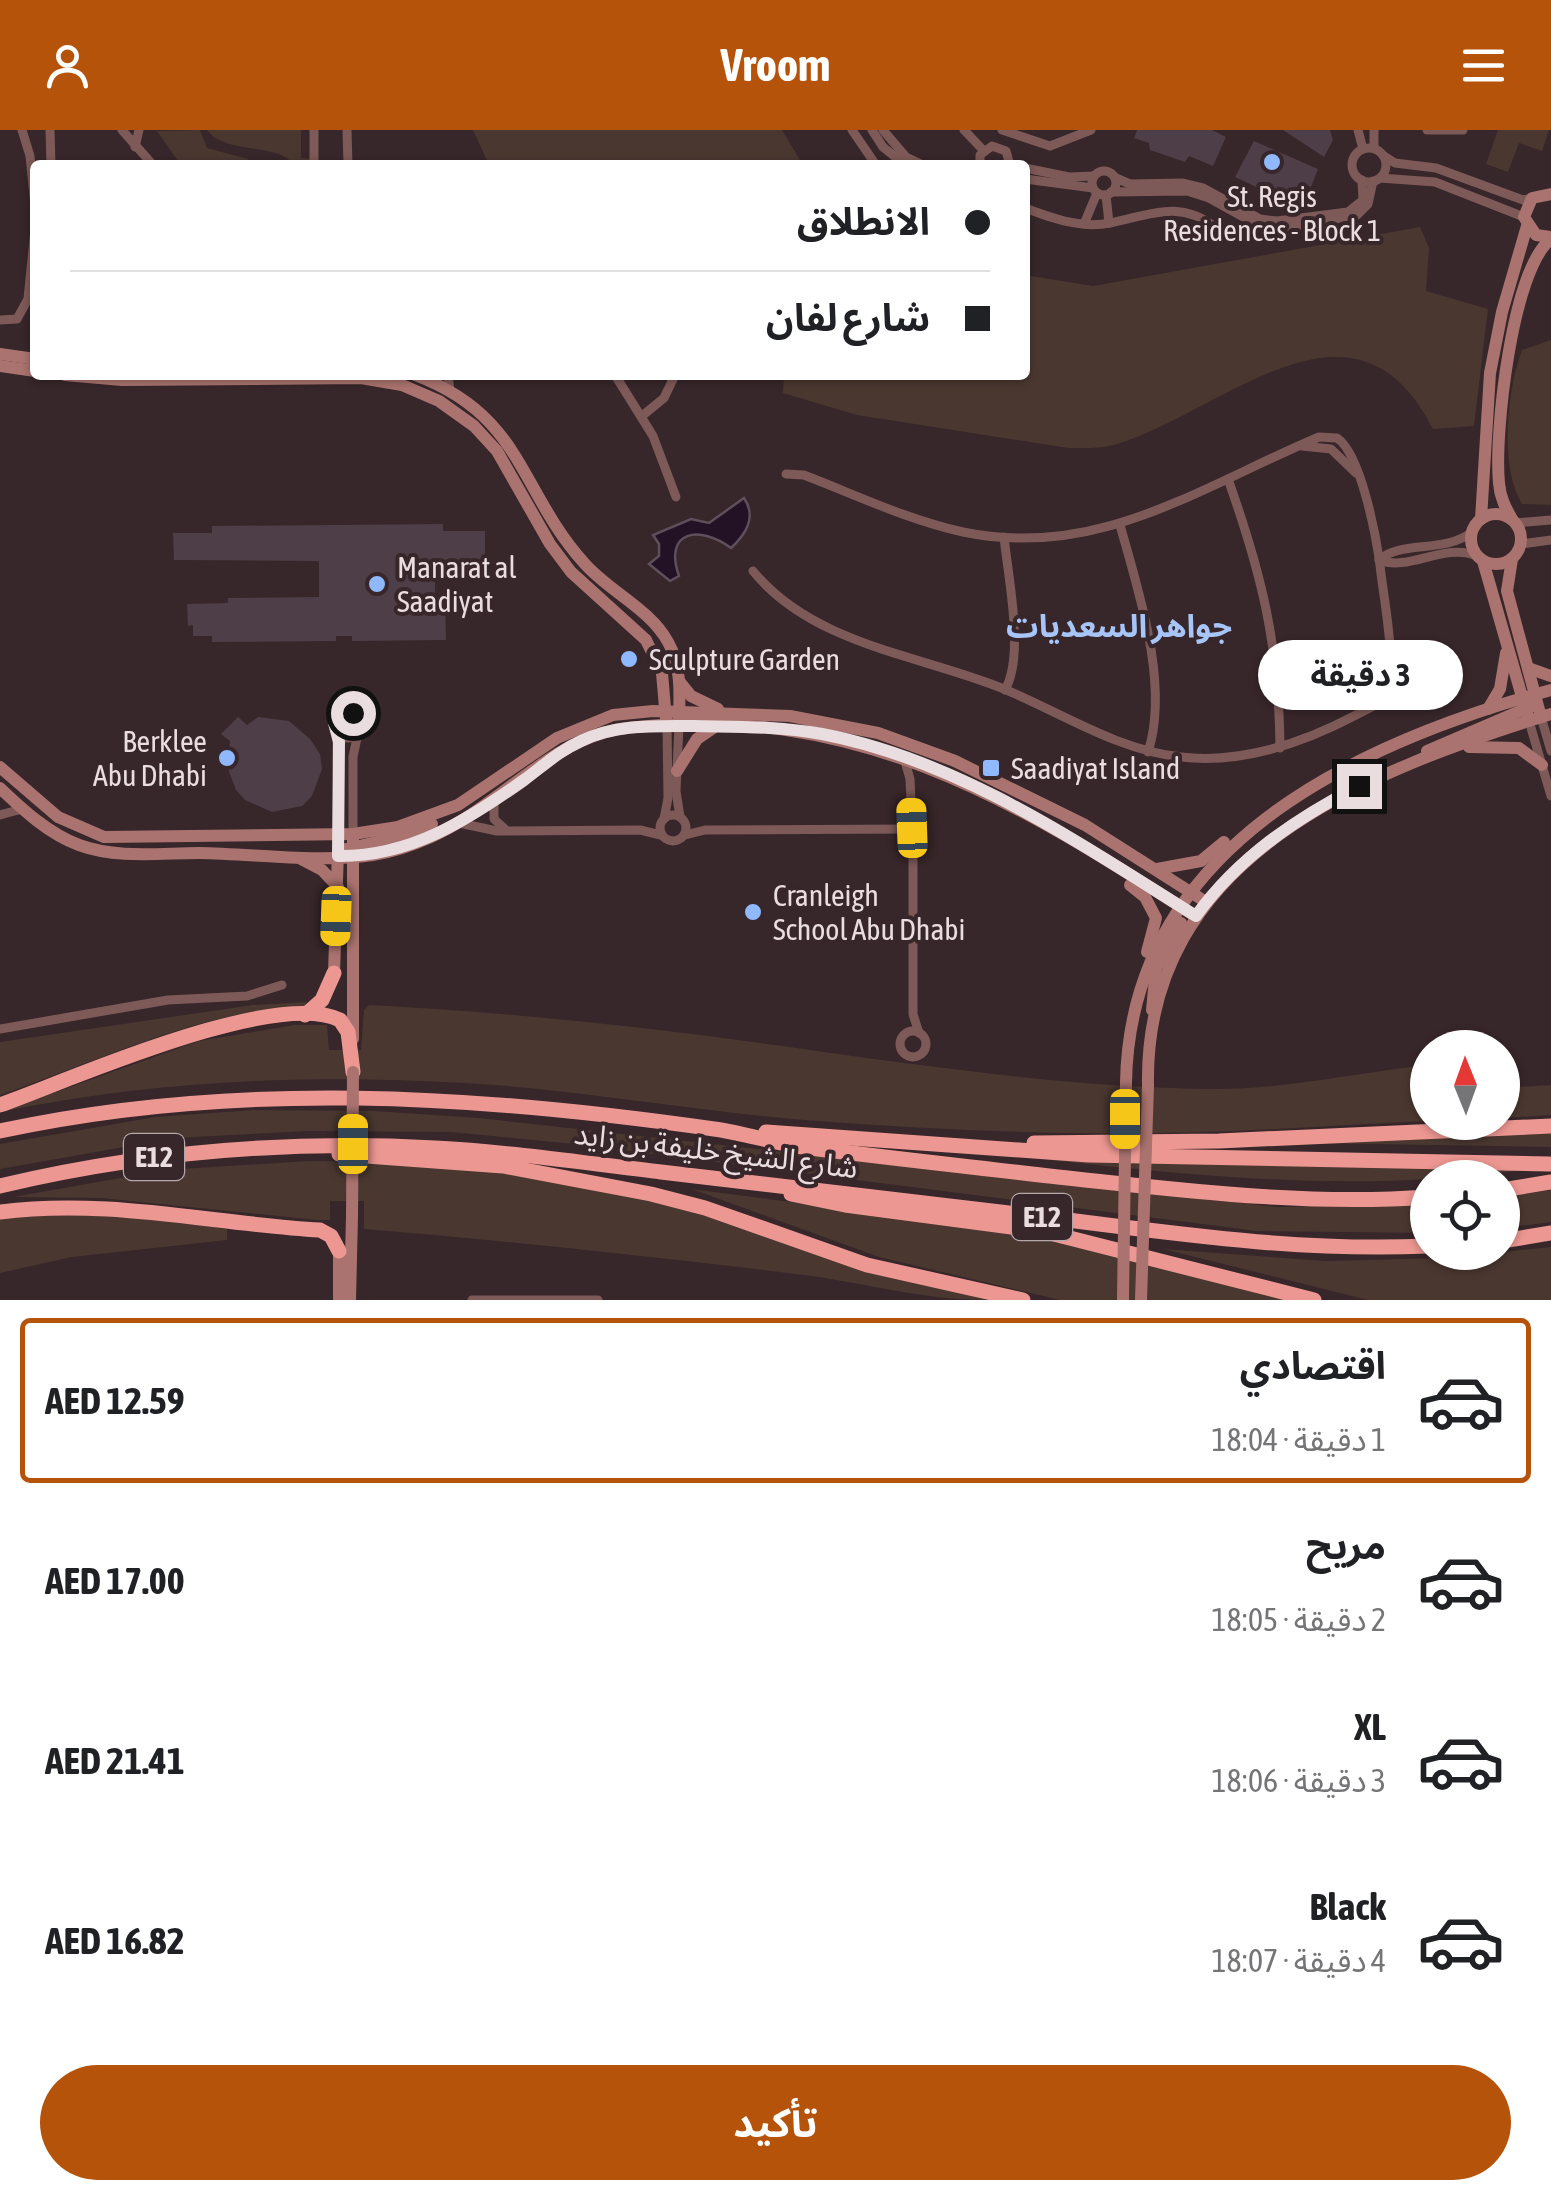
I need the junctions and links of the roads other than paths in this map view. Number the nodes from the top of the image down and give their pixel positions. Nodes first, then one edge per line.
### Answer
1 (22, 130) edge
2 (50, 130) edge
3 (122, 130) edge
4 (139, 130) edge
5 (314, 130) edge
6 (347, 130) edge
7 (852, 130) edge
8 (872, 130) edge
9 (883, 130) edge
10 (1002, 130) edge
11 (1091, 130) edge
12 (1358, 130) edge
13 (1374, 130) edge
14 (1427, 130) edge
15 (1463, 130) edge
16 (970, 132) edge
17 (135, 146) junction
18 (1368, 149) junction
19 (1384, 156) junction
20 (981, 158) edge
21 (30, 160) edge
22 (51, 160) edge
23 (148, 160) edge
24 (314, 160) edge
25 (348, 160) edge
26 (873, 160) edge
27 (899, 160) edge
28 (911, 160) edge
29 (1011, 160) edge
30 (1030, 169) edge
31 (1094, 176) junction
32 (1116, 178) junction
33 (1030, 180) edge
34 (1372, 180) junction
35 (1102, 192) junction
36 (1545, 193) edge
37 (1030, 210) edge
38 (1525, 222) junction
39 (1084, 224) junction
40 (1109, 224) junction
41 (1215, 228) dead end
42 (1551, 238) edge
43 (30, 282) edge
44 (0, 317) edge
45 (2, 355) edge
46 (30, 358) edge
47 (30, 368) edge
48 (1497, 375) junction
49 (371, 380) edge
50 (431, 380) edge
51 (449, 380) edge
52 (617, 380) edge
53 (673, 380) edge
54 (450, 391) junction
55 (1493, 413) junction
56 (642, 416) junction
57 (786, 474) dead end
58 (1228, 479) junction
59 (676, 497) dead end
60 (1481, 519) junction
61 (1551, 520) edge
62 (1513, 521) junction
63 (1120, 525) junction
64 (1472, 532) junction
65 (1004, 536) junction
66 (1551, 540) edge
67 (1521, 544) junction
68 (1480, 558) junction
69 (1512, 559) junction
70 (1379, 560) junction
71 (753, 571) dead end
72 (1507, 646) junction
73 (1528, 668) junction
74 (1551, 676) edge
75 (680, 681) junction
76 (1005, 690) junction
77 (1551, 690) edge
78 (1537, 708) edge
79 (1486, 710) junction
80 (790, 716) junction
81 (672, 718) junction
82 (723, 719) junction
83 (337, 733) junction
84 (358, 733) junction
85 (1456, 746) junction
86 (1280, 748) junction
87 (1551, 751) edge
88 (1148, 752) junction
89 (903, 756) junction
90 (1413, 763) junction
91 (1542, 765) junction
92 (929, 766) junction
93 (0, 767) edge
94 (676, 771) junction
95 (910, 784) junction
96 (1, 789) edge
97 (1551, 796) edge
98 (494, 800) junction
99 (22, 809) junction
100 (0, 814) edge
101 (1264, 816) junction
102 (681, 818) junction
103 (663, 820) junction
104 (456, 824) junction
105 (912, 828) junction
106 (508, 830) junction
107 (640, 830) junction
108 (705, 830) junction
109 (1244, 833) junction
110 (338, 835) junction
111 (661, 835) junction
112 (684, 835) junction
113 (349, 848) junction
114 (375, 854) junction
115 (292, 856) junction
116 (1111, 865) junction
117 (1156, 869) junction
118 (338, 887) junction
119 (353, 890) junction
120 (1197, 897) junction
121 (1188, 912) junction
122 (1148, 966) junction
123 (334, 973) joint
124 (282, 985) dead end
125 (913, 1014) junction
126 (305, 1015) junction
127 (0, 1029) edge
128 (919, 1033) junction
129 (904, 1036) junction
130 (353, 1072) junction
131 (0, 1104) edge
132 (1551, 1126) edge
133 (718, 1129) junction
134 (0, 1131) edge
135 (926, 1144) junction
136 (311, 1146) junction
137 (1549, 1164) edge
138 (759, 1182) junction
139 (1551, 1182) edge
140 (0, 1186) edge
141 (1520, 1187) edge
142 (1410, 1198) edge
143 (0, 1212) edge
144 (352, 1216) junction
145 (320, 1230) junction
146 (1551, 1236) edge
147 (1520, 1239) edge
148 (1410, 1246) edge
149 (339, 1251) joint
150 (340, 1300) edge
151 (350, 1300) edge
152 (472, 1300) edge
153 (598, 1300) edge
154 (1023, 1300) edge
155 (1123, 1300) edge
156 (1141, 1300) edge
157 (1314, 1300) edge

1 - 21 street
2 - 22 street
3 - 17 street
4 - 17 street
5 - 24 street
6 - 25 street
7 - 26 street
8 - 27 street
9 - 28 street
10 - 11 street
12 - 18 street
13 - 18 street
14 - 15 street
16 - 20 street
17 - 23 street
18 - 19 street
18 - 34 street
19 - 34 street
19 - 36 street
20 - 29 street
30 - 31 street
31 - 32 street
31 - 35 street
32 - 34 street
32 - 35 street
33 - 35 street
34 - 35 street
34 - 38 street
35 - 39 street
35 - 40 street
36 - 38 street
37 - 39 street
38 - 42 street
38 - 48 street
39 - 40 street
40 - 41 street
42 - 48 street
43 - 44 street
45 - 46 street
45 - 47 street
48 - 55 street
49 - 81 street
50 - 54 street
51 - 54 street
52 - 56 street
53 - 56 street
54 - 75 street
55 - 60 street
55 - 62 street
56 - 59 street
57 - 65 street
58 - 63 street
58 - 70 street
58 - 86 street
60 - 62 street
60 - 64 street
61 - 62 street
62 - 67 street
63 - 65 street
63 - 88 street
64 - 68 street
64 - 70 street
65 - 76 street
66 - 67 street
67 - 69 street
68 - 69 street
68 - 70 street
68 - 72 street
69 - 73 street
70 - 86 street
71 - 76 street
72 - 78 street
72 - 79 street
73 - 74 street
73 - 78 street
75 - 81 street
75 - 82 street
76 - 88 street
77 - 78 street
78 - 79 street
78 - 85 street
78 - 87 street
78 - 90 street
78 - 91 street
79 - 101 street
80 - 81 street
80 - 82 street
80 - 117 street
81 - 82 street
81 - 94 street
81 - 98 street
81 - 103 street
81 - 113 street
82 - 89 street
82 - 94 street
83 - 84 street
83 - 84 street
83 - 110 street
84 - 113 street
85 - 90 street
85 - 91 street
86 - 88 street
89 - 92 street
89 - 95 street
90 - 120 street
91 - 97 street
92 - 95 street
92 - 116 street
93 - 110 street
94 - 102 street
95 - 105 street
96 - 99 street
96 - 100 street
98 - 104 street
98 - 106 street
99 - 100 street
99 - 115 street
101 - 109 street
101 - 120 street
102 - 103 street
102 - 108 street
102 - 112 street
103 - 107 street
103 - 111 street
104 - 106 street
104 - 114 street
105 - 108 street
105 - 125 street
106 - 107 street
107 - 111 street
108 - 112 street
109 - 117 street
109 - 120 street
110 - 113 street
110 - 113 street
111 - 112 street
113 - 114 street
113 - 115 street
113 - 118 street
113 - 119 street
114 - 119 street
115 - 118 street
116 - 121 street
116 - 122 street
117 - 120 street
118 - 123 street
119 - 130 street
120 - 121 street
121 - 122 street
121 - 156 street, bridge
122 - 155 street, bridge
123 - 126 highway
124 - 127 street
125 - 128 street
125 - 129 street
126 - 130 highway
126 - 131 highway
128 - 129 street
128 - 129 street
130 - 144 street, bridge
132 - 135 highway
133 - 134 highway, شارع الشيخ خليفة بن زايد / E12
133 - 135 highway
133 - 142 highway, شارع الشيخ خليفة بن زايد / E12
135 - 137 highway
136 - 138 highway, شارع الشيخ خليفة بن زايد / E12
136 - 140 highway, شارع الشيخ خليفة بن زايد / E12
136 - 154 highway
138 - 148 highway, شارع الشيخ خليفة بن زايد / E12
138 - 157 highway
139 - 141 highway
143 - 145 highway
144 - 145 highway
144 - 151 street
145 - 149 highway
146 - 147 highway
149 - 150 street
152 - 153 street

